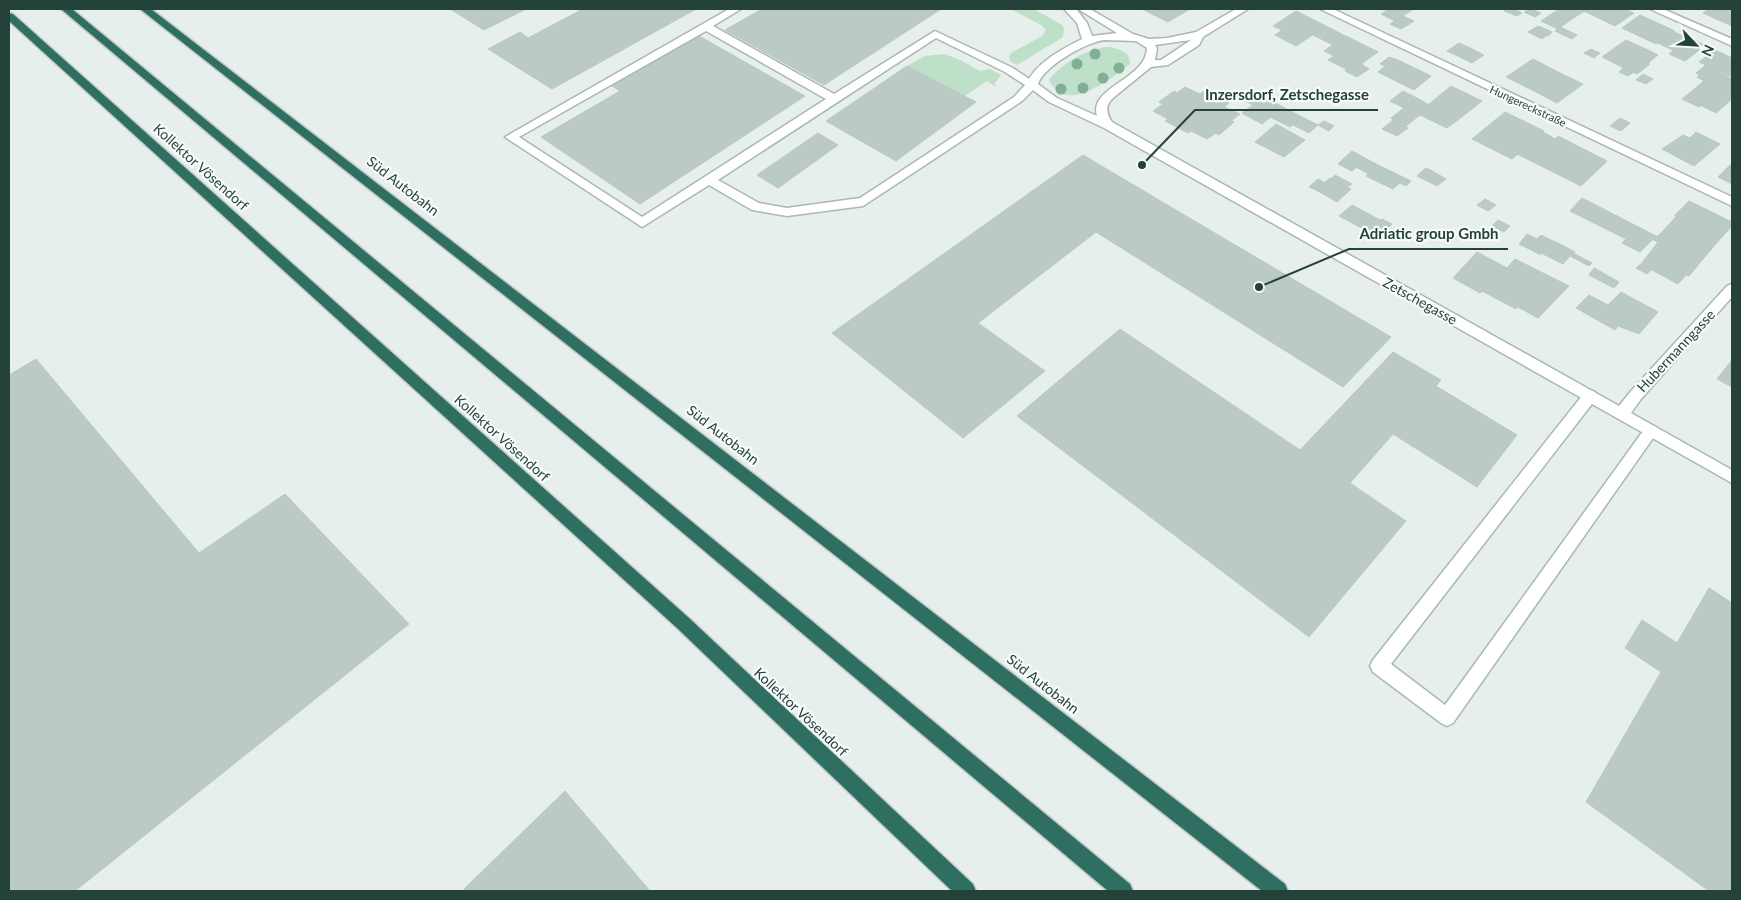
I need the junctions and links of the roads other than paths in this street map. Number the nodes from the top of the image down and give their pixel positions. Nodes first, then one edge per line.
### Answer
1 (66, 9) edge
2 (145, 9) edge
3 (736, 9) edge
4 (1069, 9) edge
5 (1082, 9) edge
6 (1243, 9) edge
7 (1325, 9) edge
8 (1656, 9) edge
9 (9, 16) edge
10 (705, 26) junction
11 (1199, 34) junction
12 (1128, 35) junction
13 (1087, 40) junction
14 (1145, 42) junction
15 (1732, 43) edge
16 (1147, 64) junction
17 (1032, 85) junction
18 (834, 99) junction
19 (1108, 126) junction
20 (709, 180) junction
21 (1732, 202) edge
22 (1732, 290) edge
23 (1590, 396) junction
24 (1622, 414) junction
25 (1651, 431) junction
26 (1732, 477) edge
27 (966, 891) edge
28 (1123, 891) edge
29 (1278, 891) edge

1 - 28 highway
2 - 29 highway, Süd Autobahn
3 - 10 street
4 - 13 street
5 - 12 street
6 - 11 street
7 - 21 street, Hungereckstraße
8 - 15 street
9 - 27 highway, Kollektor Vösendorf
10 - 18 street
10 - 20 street
11 - 14 street
11 - 16 street
12 - 13 street
12 - 14 street
13 - 17 street
14 - 16 street
16 - 19 street
17 - 18 street, Zetschegasse
17 - 19 street, Zetschegasse
17 - 20 street
18 - 20 street
19 - 23 street, Zetschegasse
22 - 24 street, Hubermanngasse
23 - 24 street, Zetschegasse
23 - 25 street
24 - 25 street, Zetschegasse
25 - 26 street, Zetschegasse

